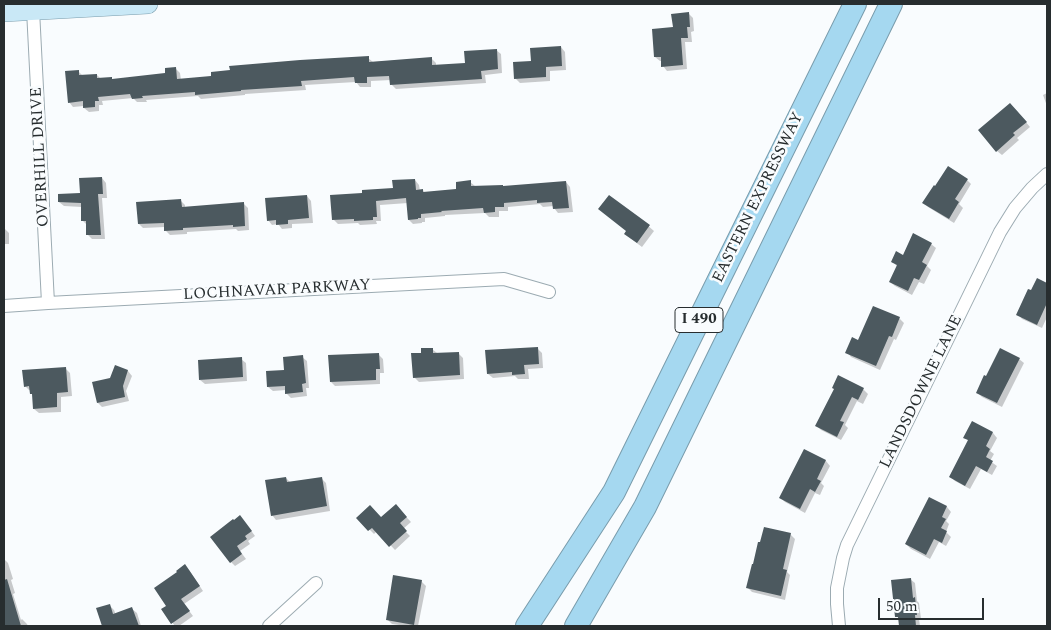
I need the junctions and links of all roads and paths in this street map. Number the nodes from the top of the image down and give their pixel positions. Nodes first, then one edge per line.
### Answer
1 (148, 4) edge
2 (855, 4) edge
3 (891, 4) edge
4 (33, 10) junction
5 (4, 12) edge
6 (1047, 174) edge
7 (549, 292) dead end
8 (48, 303) junction
9 (4, 306) edge
10 (316, 583) dead end
11 (268, 626) edge
12 (527, 626) edge
13 (576, 626) edge
14 (839, 626) edge

1 - 4 main road
2 - 12 highway, EASTERN EXPRESSWAY / I 490
3 - 13 highway, EASTERN EXPRESSWAY / I 490
4 - 5 main road
4 - 8 street, OVERHILL DRIVE
6 - 14 street, LANDSDOWNE LANE
7 - 8 street, LOCHNAVAR PARKWAY
8 - 9 street, LOCHNAVAR PARKWAY
10 - 11 street

